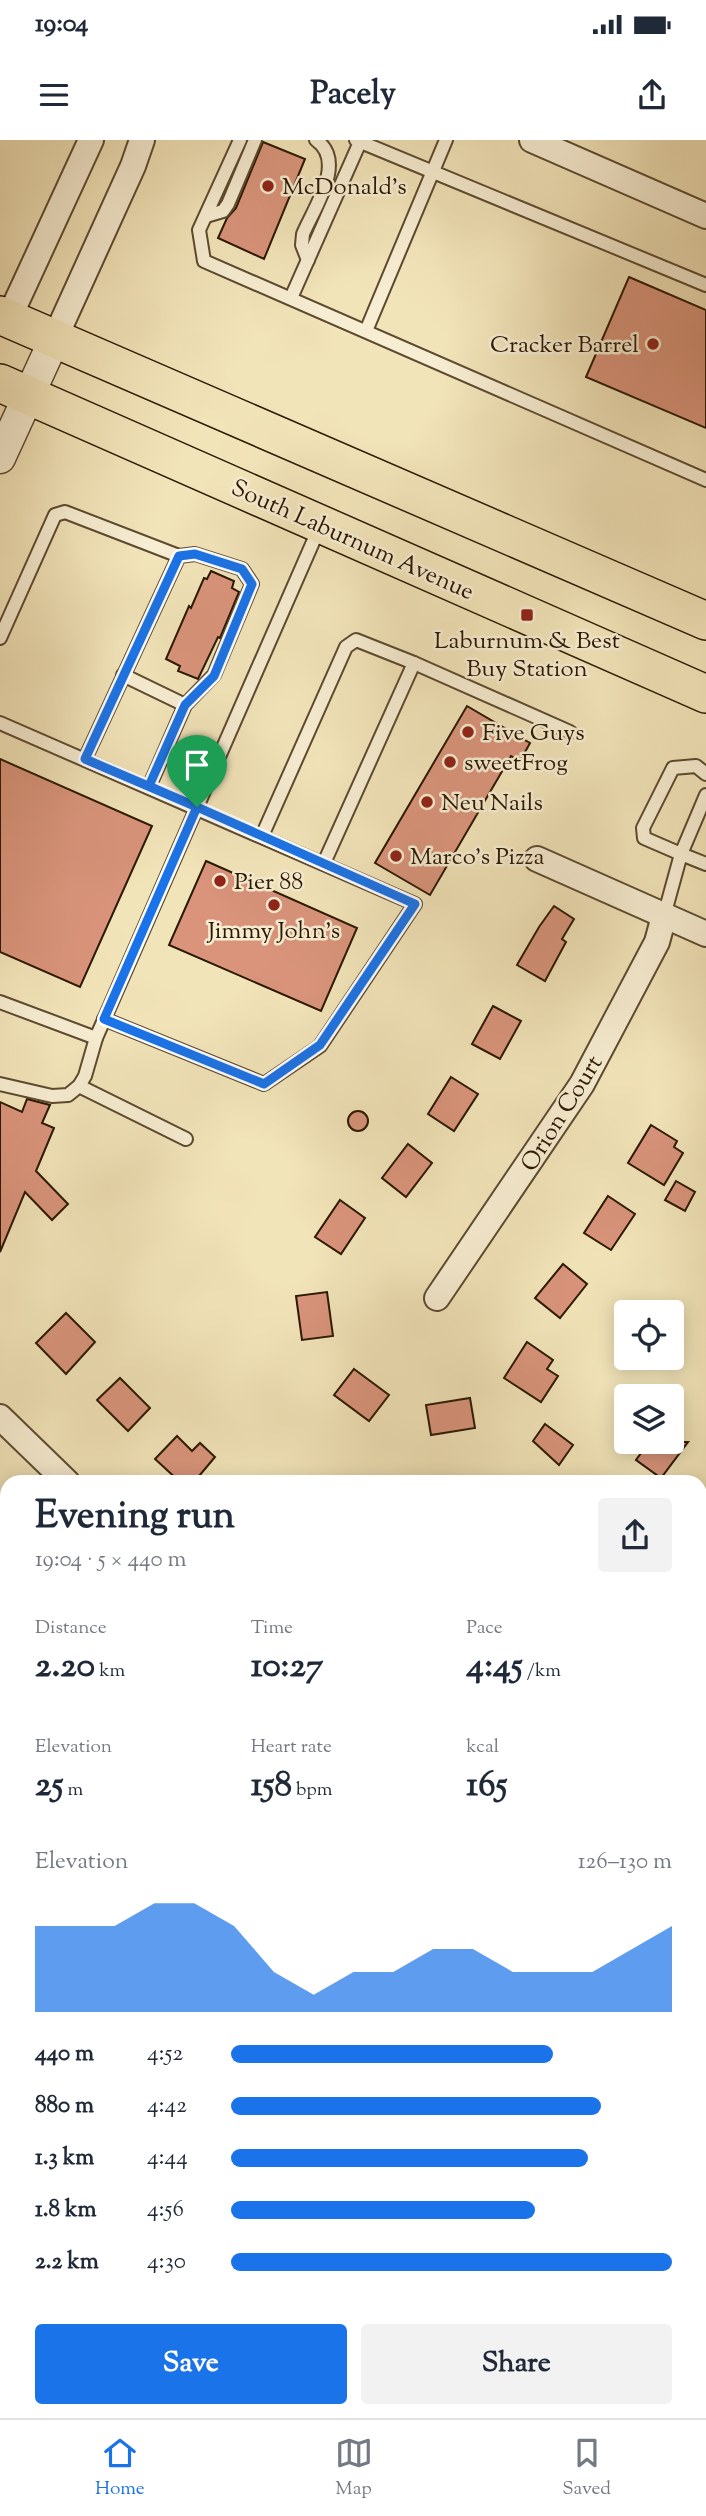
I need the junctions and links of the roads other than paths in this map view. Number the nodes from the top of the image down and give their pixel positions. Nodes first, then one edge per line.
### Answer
1 (91, 140) edge
2 (142, 140) edge
3 (240, 140) edge
4 (255, 140) edge
5 (316, 140) edge
6 (446, 140) edge
7 (532, 140) edge
8 (358, 141) edge
9 (432, 173) junction
10 (206, 216) junction
11 (706, 216) edge
12 (308, 260) junction
13 (706, 285) edge
14 (291, 298) junction
15 (3, 324) edge
16 (366, 331) junction
17 (55, 338) junction
18 (14, 390) edge
19 (0, 458) edge
20 (706, 480) edge
21 (320, 525) junction
22 (179, 556) junction
23 (706, 621) edge
24 (0, 638) edge
25 (414, 663) junction
26 (123, 675) junction
27 (706, 694) edge
28 (185, 705) junction
29 (0, 723) edge
30 (570, 732) dead end
31 (85, 759) junction
32 (706, 774) edge
33 (149, 786) junction
34 (706, 795) edge
35 (197, 807) junction
36 (262, 836) junction
37 (681, 854) junction
38 (537, 859) dead end
39 (324, 863) junction
40 (706, 864) edge
41 (664, 916) junction
42 (706, 934) edge
43 (0, 1002) edge
44 (104, 1019) junction
45 (96, 1038) junction
46 (0, 1084) edge
47 (79, 1086) junction
48 (186, 1139) dead end
49 (437, 1298) dead end
50 (0, 1417) edge
51 (60, 1475) edge

1 - 15 street
2 - 17 street
3 - 10 lane
4 - 10 lane
5 - 12 lane
6 - 9 lane
7 - 11 street
8 - 9 lane
8 - 12 lane
9 - 13 lane
9 - 16 lane
10 - 14 lane
12 - 14 lane
14 - 16 lane
15 - 17 main road
16 - 20 lane
17 - 18 street
17 - 23 main road
18 - 19 street
18 - 21 main road, South Laburnum Avenue
21 - 27 main road, South Laburnum Avenue
21 - 35 lane
22 - 24 lane
22 - 26 lane
22 - 28 lane
25 - 30 lane
25 - 36 lane
25 - 39 lane
26 - 28 lane
26 - 31 lane
28 - 33 lane
29 - 31 lane
31 - 33 lane
32 - 37 lane
33 - 35 lane
34 - 37 lane
35 - 36 lane
35 - 44 lane
36 - 39 lane
37 - 40 lane
37 - 41 lane
38 - 41 street
39 - 44 lane
41 - 42 street
41 - 49 street, Orion Court
43 - 45 lane
44 - 45 lane
45 - 47 lane
46 - 47 lane
47 - 48 lane
50 - 51 street

